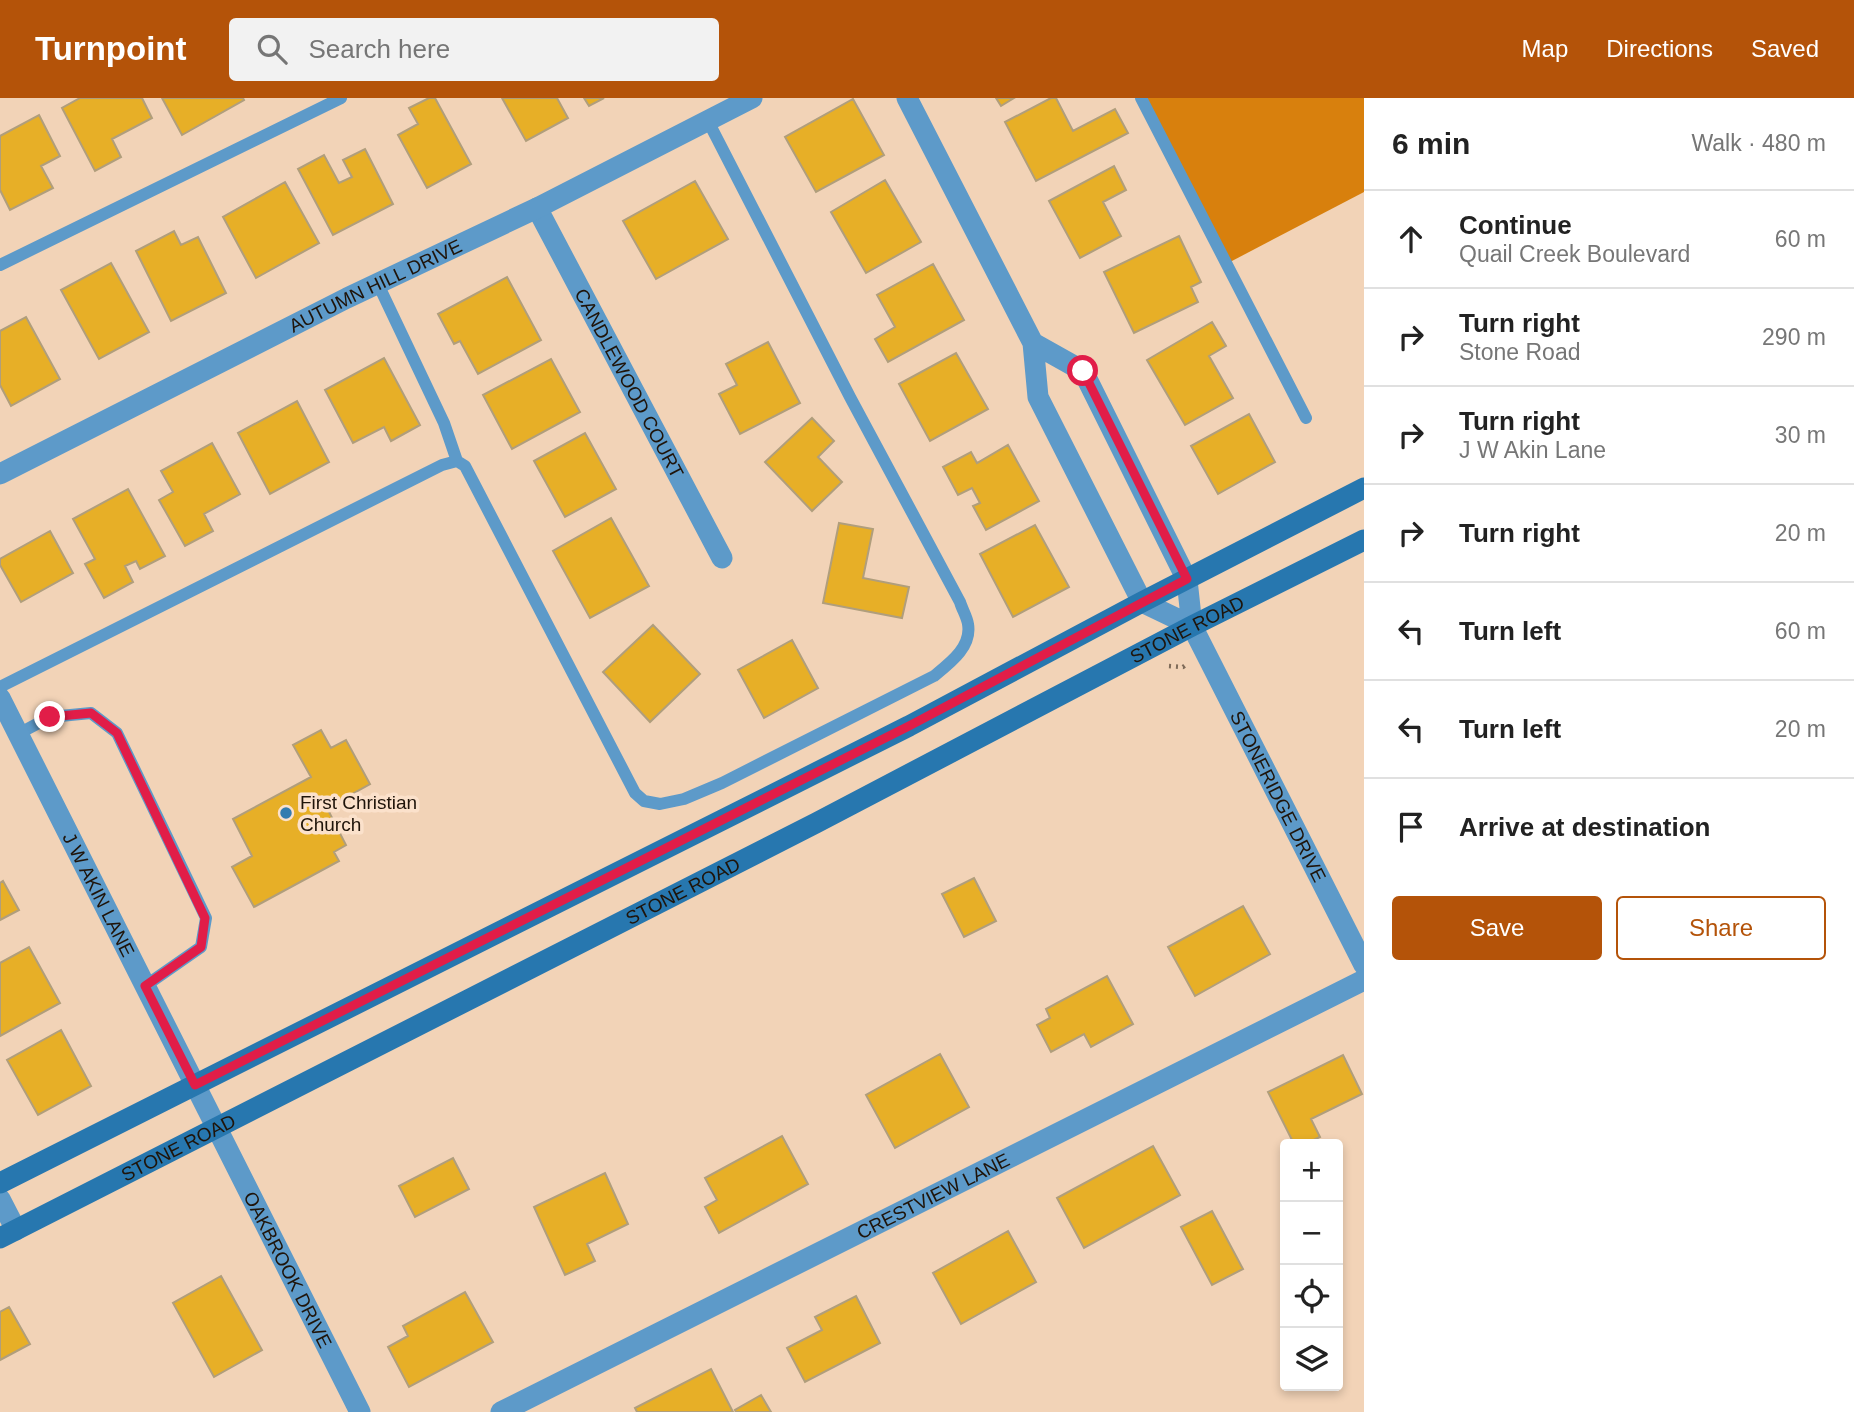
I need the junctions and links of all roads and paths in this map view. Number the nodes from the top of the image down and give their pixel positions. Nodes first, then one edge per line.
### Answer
1 (341, 98) edge
2 (752, 98) edge
3 (907, 98) edge
4 (1142, 98) edge
5 (708, 121) junction
6 (537, 208) junction
7 (0, 265) edge
8 (378, 284) junction
9 (1033, 343) junction
10 (1306, 418) dead end
11 (457, 461) junction
12 (0, 474) edge
13 (1364, 488) edge
14 (1364, 540) edge
15 (722, 558) dead end
16 (1187, 579) junction
17 (1142, 602) junction
18 (1192, 626) junction
19 (0, 687) edge
20 (0, 698) edge
21 (18, 734) junction
22 (1364, 965) edge
23 (1364, 980) edge
24 (145, 986) junction
25 (195, 1085) junction
26 (216, 1128) junction
27 (0, 1183) edge
28 (0, 1199) edge
29 (8, 1234) edge
30 (360, 1412) edge
31 (501, 1412) edge

1 - 7 lane
2 - 5 street, AUTUMN HILL DRIVE
3 - 9 street
4 - 10 lane
5 - 6 street, AUTUMN HILL DRIVE
5 - 11 lane
6 - 8 street, AUTUMN HILL DRIVE
6 - 15 street, CANDLEWOOD COURT
8 - 11 lane
8 - 12 street, AUTUMN HILL DRIVE
9 - 16 street
9 - 17 street
11 - 19 lane
13 - 16 main road
14 - 18 main road, STONE ROAD
16 - 17 main road
16 - 18 street
17 - 18 street
17 - 25 main road
18 - 22 street, STONERIDGE DRIVE
18 - 26 main road, STONE ROAD
20 - 21 street, J W AKIN LANE
21 - 24 street, J W AKIN LANE
21 - 24 lane
23 - 31 street, CRESTVIEW LANE
24 - 25 street, J W AKIN LANE
25 - 26 street, J W AKIN LANE
25 - 27 main road
26 - 29 main road, STONE ROAD
26 - 30 street, OAKBROOK DRIVE
28 - 29 street

